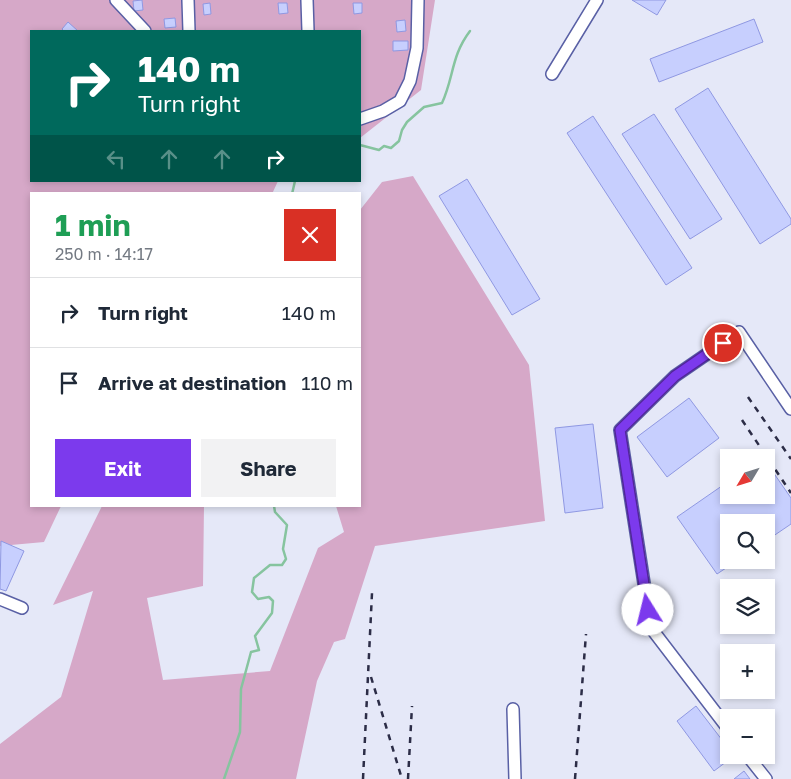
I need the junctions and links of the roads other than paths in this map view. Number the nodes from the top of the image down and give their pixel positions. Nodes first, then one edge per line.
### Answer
1 (116, 0) edge
2 (188, 0) edge
3 (307, 0) edge
4 (418, 0) edge
5 (597, 0) edge
6 (144, 30) edge
7 (189, 30) edge
8 (308, 30) edge
9 (552, 74) dead end
10 (362, 119) edge
11 (791, 409) edge
12 (0, 599) edge
13 (22, 608) dead end
14 (514, 710) dead end
15 (720, 718) edge
16 (754, 764) edge
17 (515, 779) edge
18 (766, 779) edge

1 - 6 lane
2 - 7 lane
3 - 8 lane
4 - 10 lane
5 - 9 lane
11 - 15 lane
12 - 13 lane
14 - 17 lane
16 - 18 lane

